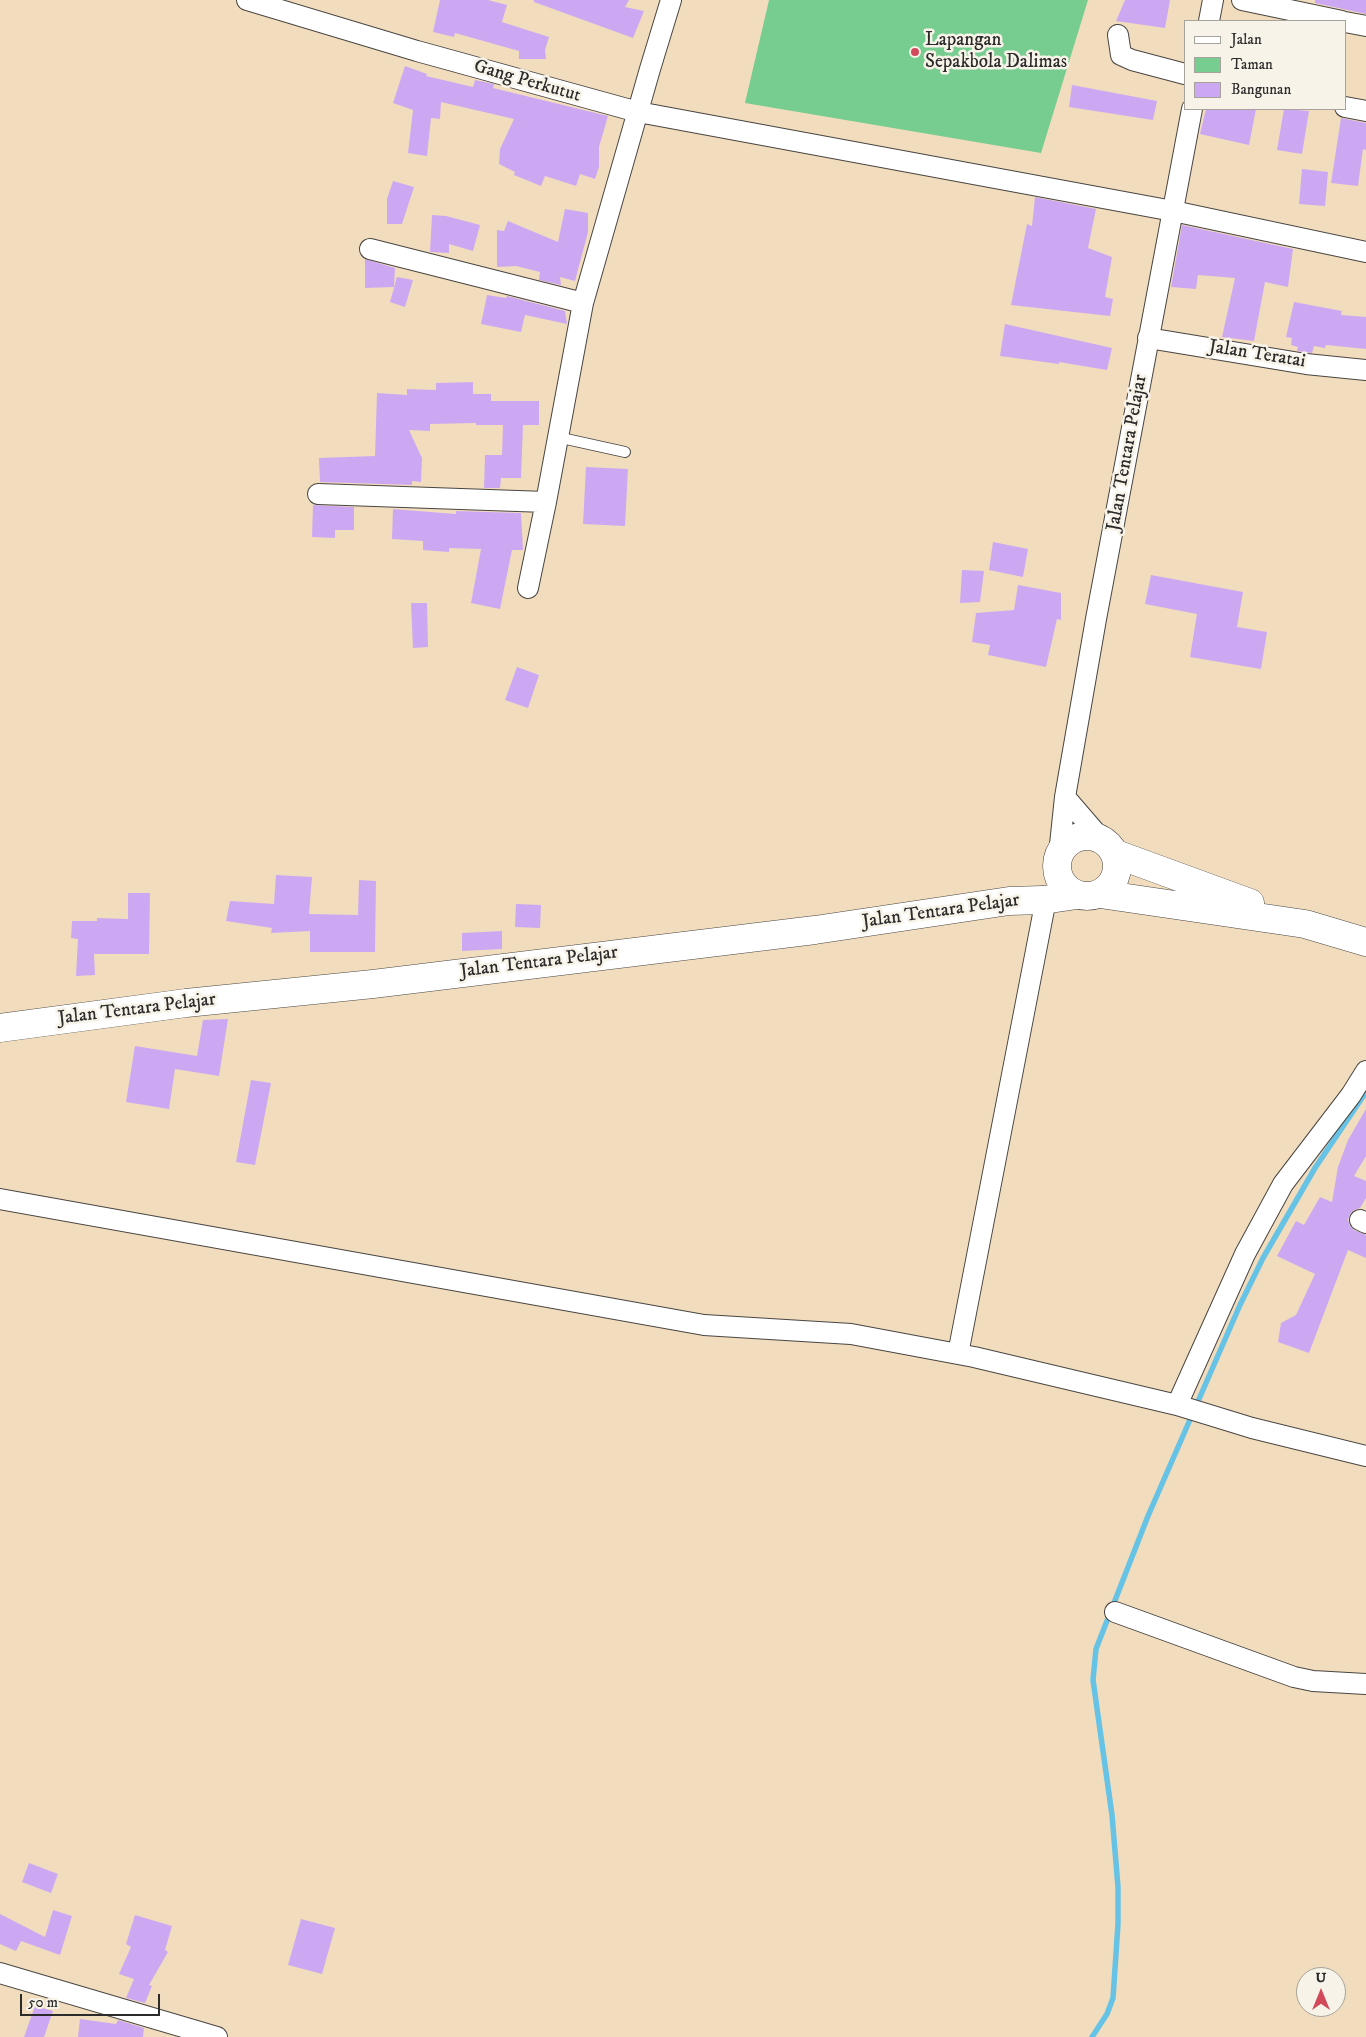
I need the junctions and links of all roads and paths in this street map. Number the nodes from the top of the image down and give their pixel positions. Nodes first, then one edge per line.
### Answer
1 (247, 0) edge
2 (1213, 0) edge
3 (1242, 0) edge
4 (666, 2) edge
5 (1209, 20) edge
6 (1334, 20) edge
7 (1346, 23) edge
8 (1366, 26) edge
9 (1118, 35) dead end
10 (1184, 74) edge
11 (1346, 107) edge
12 (1192, 110) edge
13 (1366, 111) edge
14 (638, 112) junction
15 (1173, 211) junction
16 (370, 249) dead end
17 (1366, 252) edge
18 (584, 303) junction
19 (1148, 338) junction
20 (1366, 370) edge
21 (557, 437) junction
22 (624, 452) dead end
23 (318, 494) dead end
24 (546, 502) junction
25 (528, 588) dead end
26 (1065, 797) junction
27 (1109, 847) junction
28 (1058, 860) junction
29 (1089, 894) junction
30 (1046, 899) junction
31 (1009, 901) junction
32 (1305, 924) junction
33 (1366, 942) edge
34 (0, 1028) edge
35 (1366, 1071) edge
36 (1358, 1098) edge
37 (0, 1199) edge
38 (958, 1354) junction
39 (1183, 1407) junction
40 (1366, 1456) edge
41 (1115, 1612) dead end
42 (1366, 1684) edge
43 (0, 1973) edge
44 (217, 2037) edge

1 - 14 street, Gang Perkutut
2 - 5 street
3 - 6 street
4 - 14 street
7 - 8 street
9 - 10 street
11 - 13 street
12 - 15 street, Jalan Tentara Pelajar
14 - 15 street, Gang Perkutut
14 - 18 street
15 - 17 street, Gang Perkutut
15 - 19 street, Jalan Tentara Pelajar
16 - 18 street
18 - 21 street
19 - 20 street, Jalan Teratai
19 - 26 street, Jalan Tentara Pelajar
21 - 22 lane
21 - 24 street
23 - 24 street
24 - 25 street
26 - 27 street
26 - 28 street, Jalan Tentara Pelajar
27 - 28 highway
27 - 29 highway
27 - 32 highway
28 - 29 highway
28 - 31 highway
29 - 30 highway, Jalan Tentara Pelajar
29 - 32 highway, Jalan Tentara Pelajar
30 - 31 highway, Jalan Tentara Pelajar
30 - 38 street
31 - 34 highway, Jalan Tentara Pelajar
32 - 33 highway, Jalan Tentara Pelajar
35 - 36 street
36 - 39 street
37 - 38 street
38 - 39 street
39 - 40 street
41 - 42 street
43 - 44 street

